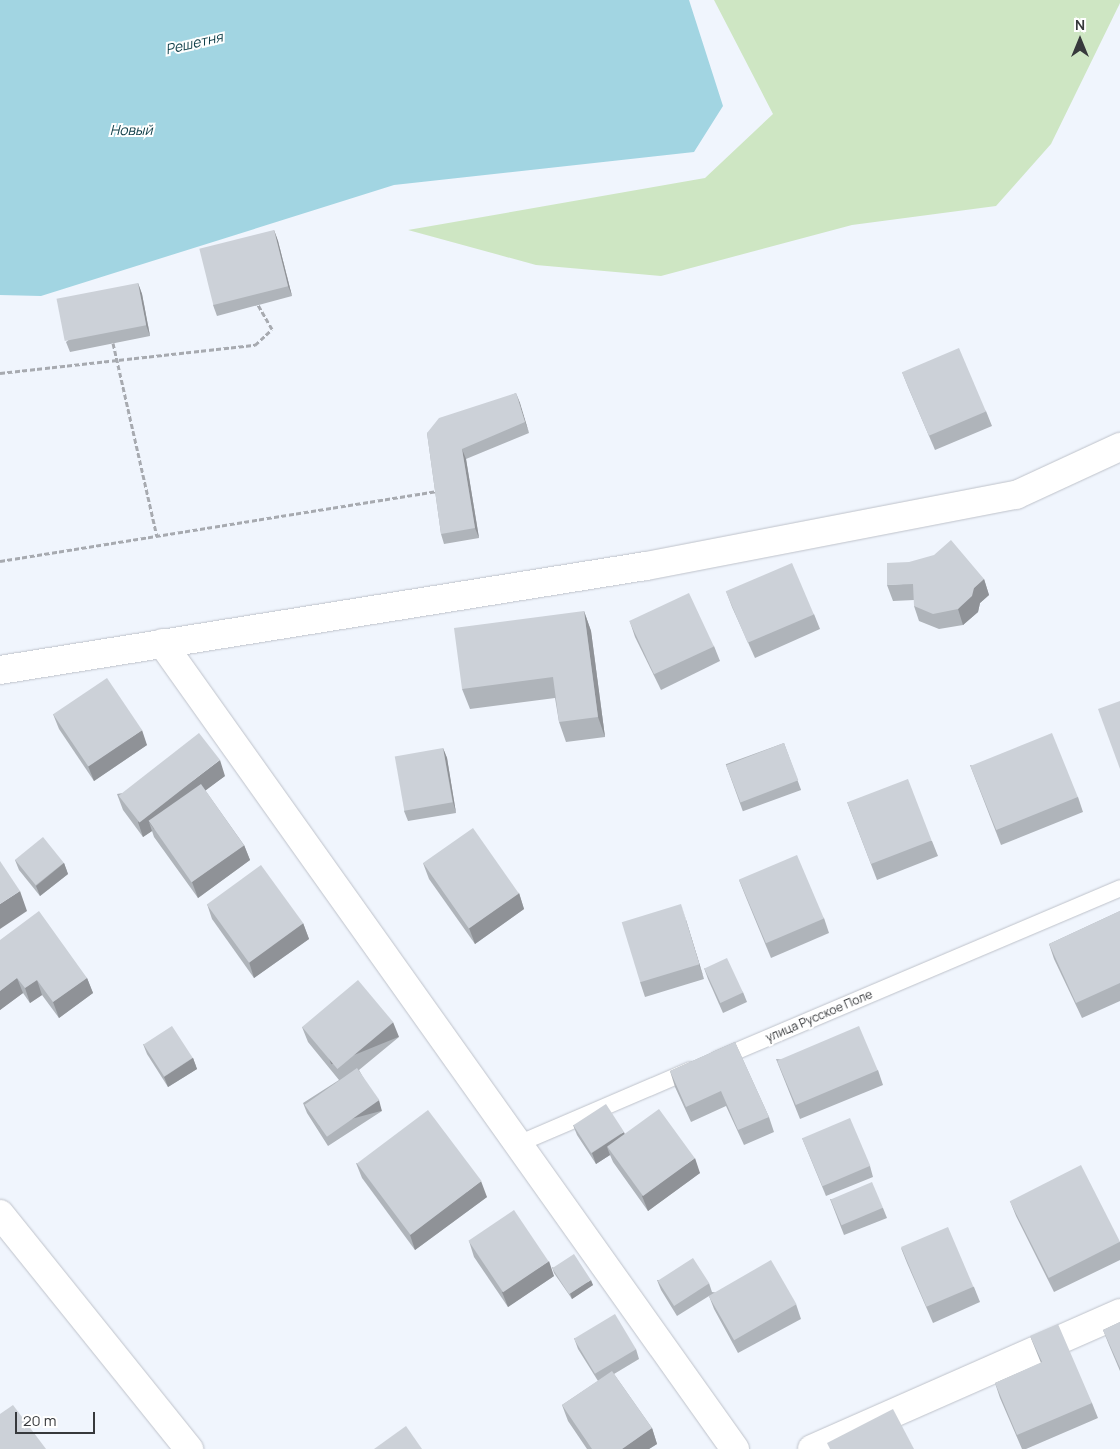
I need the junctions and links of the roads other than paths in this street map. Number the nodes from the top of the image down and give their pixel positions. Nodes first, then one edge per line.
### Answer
1 (1120, 447) edge
2 (162, 643) junction
3 (0, 670) edge
4 (1120, 888) edge
5 (518, 1144) junction
6 (0, 1214) edge
7 (1120, 1313) edge
8 (188, 1449) edge
9 (735, 1449) edge
10 (812, 1449) edge

1 - 2 street
2 - 3 street
2 - 5 street
4 - 5 lane, улица Русское Поле
5 - 9 street
6 - 8 street
7 - 10 street

